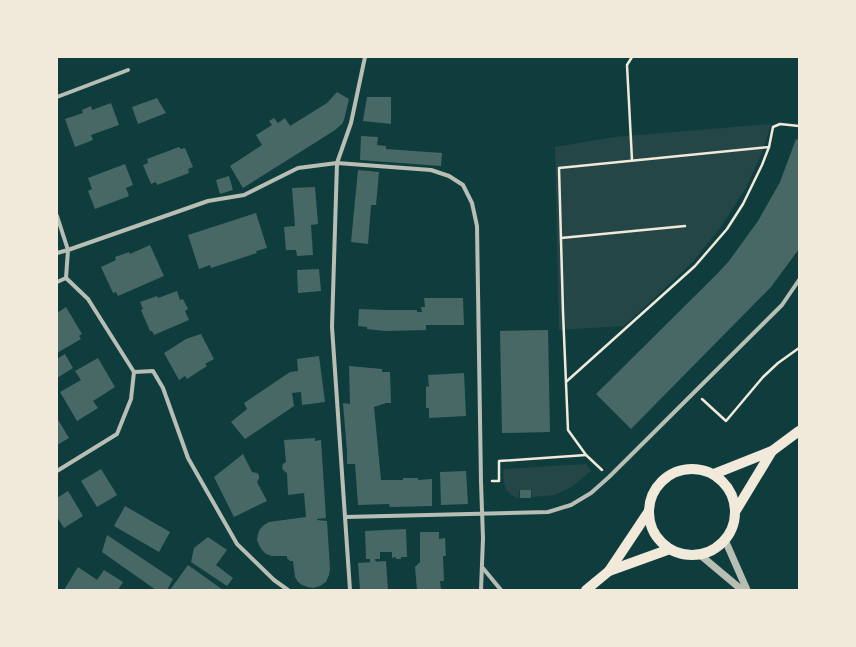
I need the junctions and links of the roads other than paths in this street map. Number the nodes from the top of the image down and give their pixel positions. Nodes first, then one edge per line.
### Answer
1 (365, 57) edge
2 (128, 70) dead end
3 (57, 97) edge
4 (337, 162) junction
5 (57, 216) edge
6 (68, 250) junction
7 (57, 253) edge
8 (66, 278) junction
9 (799, 280) edge
10 (57, 282) edge
11 (134, 372) junction
12 (799, 431) edge
13 (772, 451) junction
14 (57, 470) edge
15 (714, 474) junction
16 (649, 512) junction
17 (735, 512) junction
18 (482, 513) junction
19 (345, 517) junction
20 (725, 540) junction
21 (670, 549) junction
22 (699, 554) junction
23 (482, 567) junction
24 (609, 571) junction
25 (288, 590) edge
26 (350, 590) edge
27 (481, 590) edge
28 (501, 590) edge
29 (586, 590) edge
30 (742, 590) edge
31 (747, 590) edge

1 - 4 street
2 - 3 street
4 - 6 street
4 - 18 street
4 - 19 street
5 - 6 street
6 - 7 street
6 - 8 street
8 - 10 street
8 - 11 street
9 - 18 street
11 - 14 street
11 - 25 street
12 - 13 main road
13 - 15 main road
13 - 17 main road
15 - 16 main road
15 - 17 main road
16 - 21 main road
16 - 24 main road
17 - 20 main road
18 - 19 street
18 - 23 street
19 - 26 street
20 - 22 main road
20 - 31 street
21 - 22 main road
21 - 24 main road
22 - 30 street
23 - 27 street
23 - 28 street
24 - 29 main road

